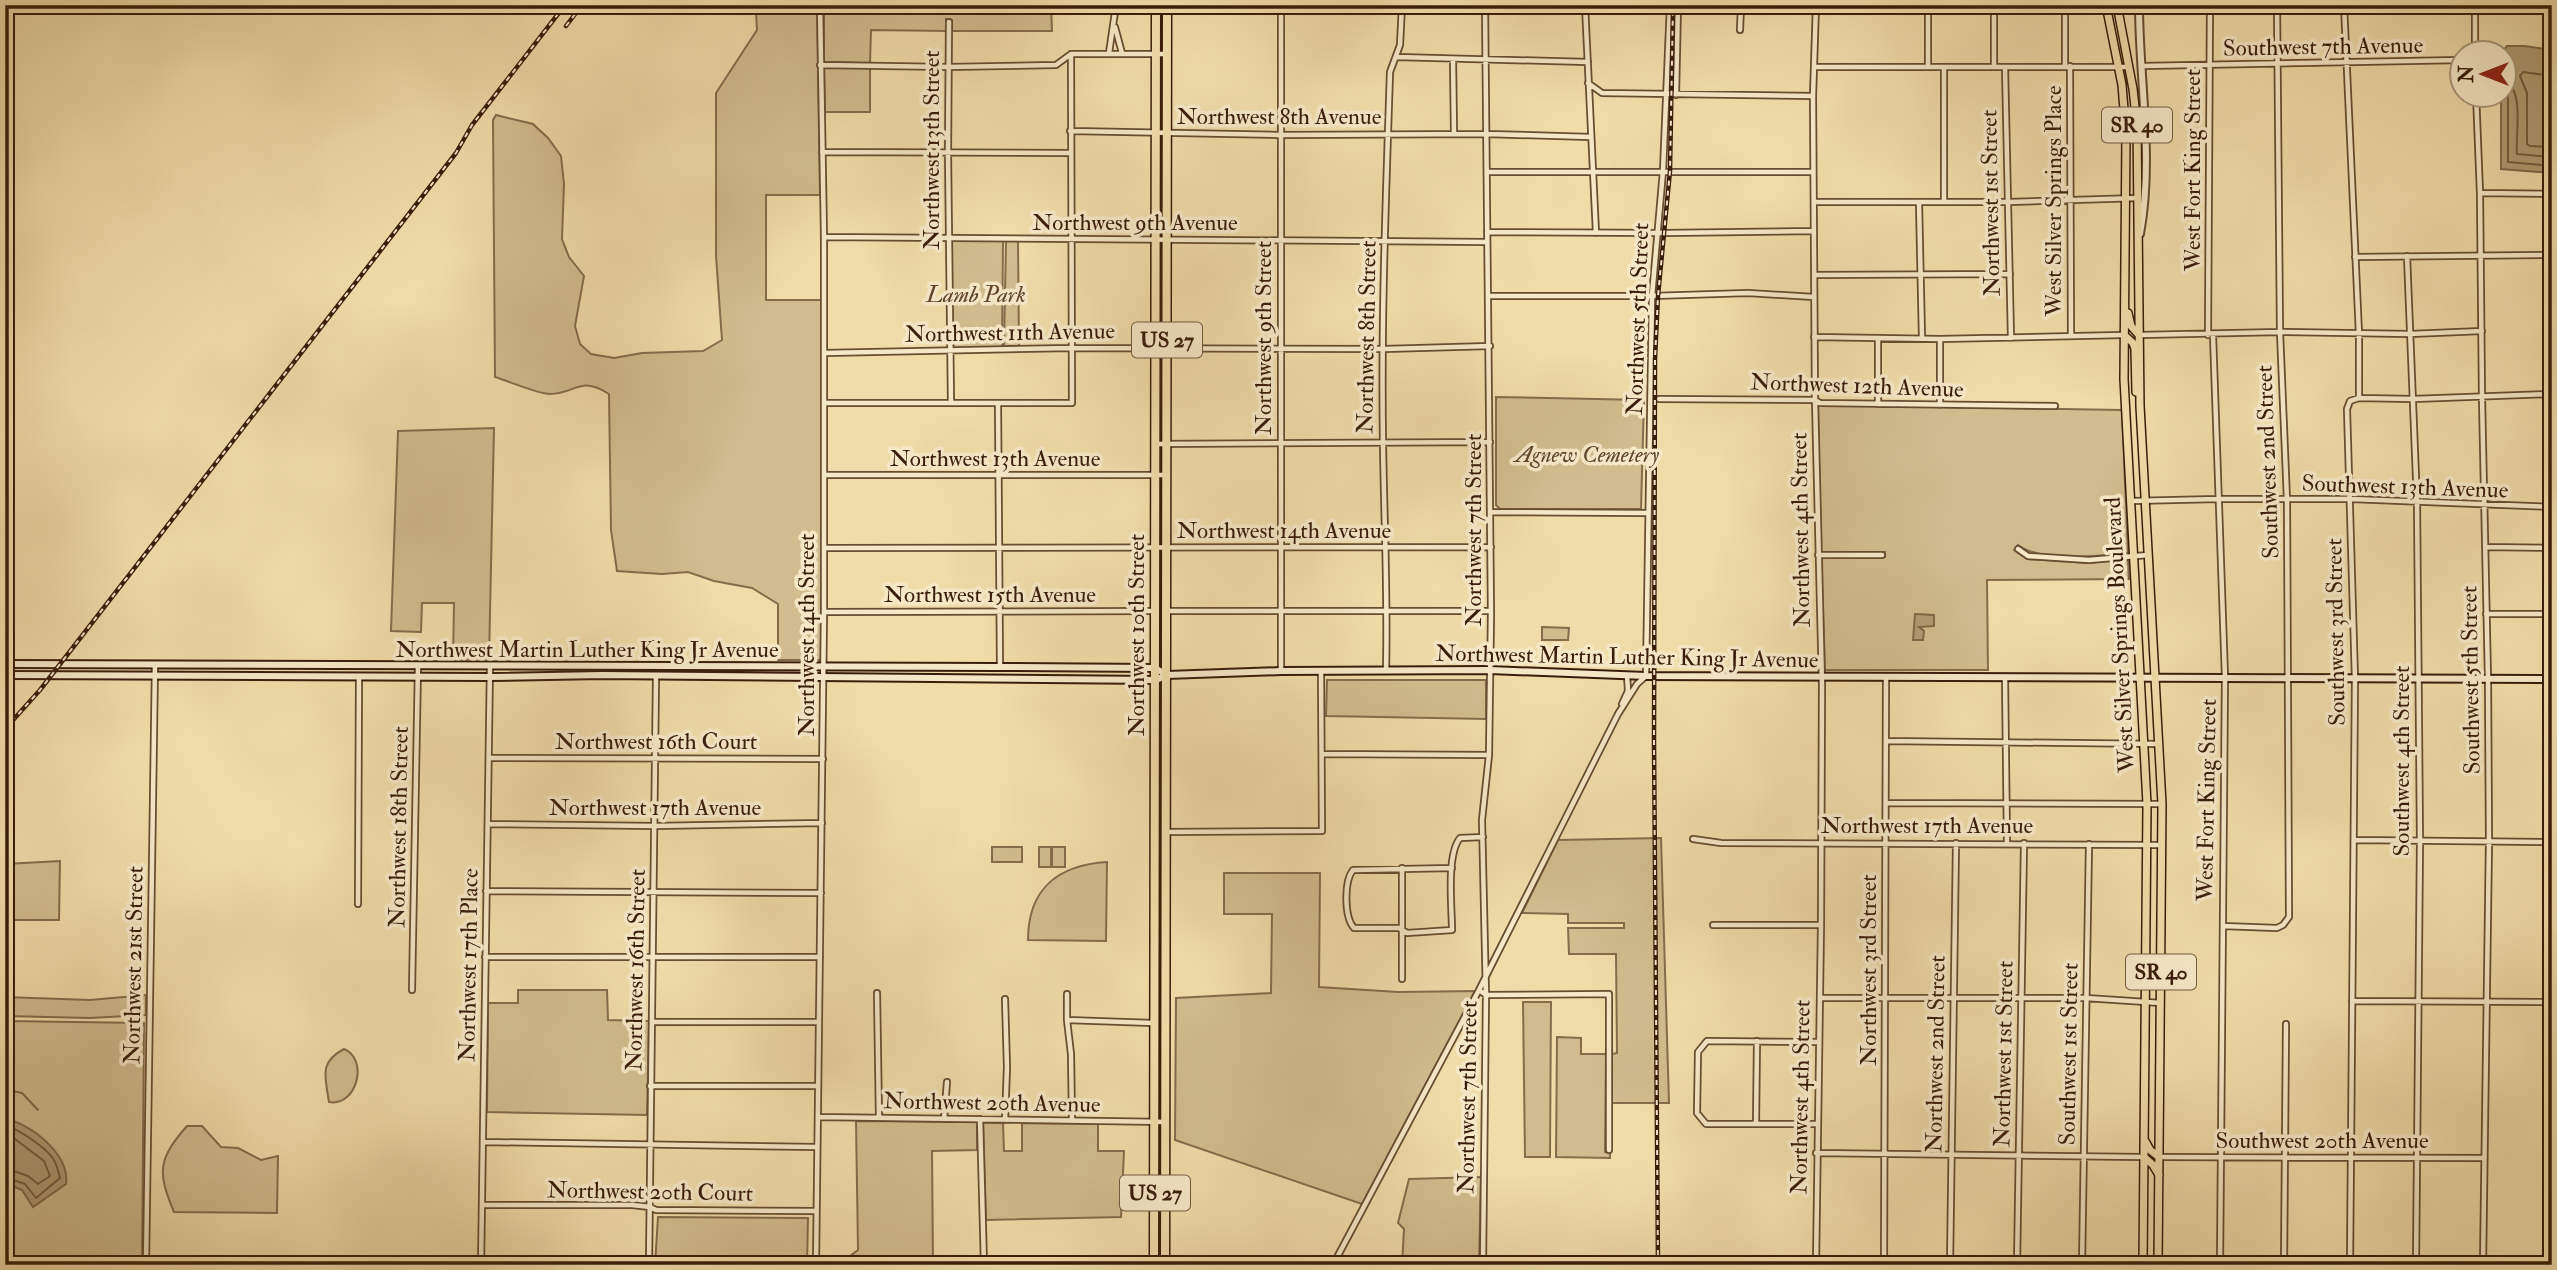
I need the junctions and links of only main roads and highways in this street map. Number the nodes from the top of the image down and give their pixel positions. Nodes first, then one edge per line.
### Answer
1 (1156, 5) edge
2 (1167, 5) edge
3 (2106, 5) edge
4 (2117, 5) edge
5 (2139, 5) edge
6 (2138, 246) junction
7 (2125, 261) junction
8 (2124, 335) junction
9 (2139, 335) junction
10 (2140, 406) junction
11 (5, 664) edge
12 (255, 666) junction
13 (1155, 668) junction
14 (5, 675) edge
15 (1167, 675) junction
16 (255, 676) junction
17 (2140, 679) junction
18 (2156, 679) junction
19 (2552, 679) edge
20 (1156, 680) junction
21 (1155, 993) junction
22 (1167, 993) junction
23 (2144, 1140) junction
24 (2144, 1157) junction
25 (2159, 1157) junction
26 (2159, 1175) junction
27 (1155, 1264) edge
28 (1166, 1265) edge
29 (2143, 1265) edge
30 (2158, 1265) edge

1 - 13 highway, Northwest 10th Street / US 27
2 - 15 highway, Northwest 10th Street / US 27
3 - 7 main road, West Silver Springs Boulevard / SR 40
4 - 6 main road, West Silver Springs Boulevard / SR 40
5 - 6 main road
6 - 9 main road, West Silver Springs Boulevard / SR 40
7 - 8 main road, West Silver Springs Boulevard / SR 40
7 - 9 main road
8 - 10 main road
8 - 17 main road, West Silver Springs Boulevard / SR 40
9 - 10 main road, West Silver Springs Boulevard / SR 40
10 - 18 main road, West Silver Springs Boulevard / SR 40
11 - 12 main road, Northwest Martin Luther King Jr Avenue
12 - 13 main road, Northwest Martin Luther King Jr Avenue
12 - 16 main road
13 - 15 main road, Northwest Martin Luther King Jr Avenue
13 - 20 highway, Northwest 10th Street / US 27
14 - 16 main road, Northwest Martin Luther King Jr Avenue
15 - 17 main road, Northwest Martin Luther King Jr Avenue
15 - 20 main road, Northwest Martin Luther King Jr Avenue
15 - 22 highway, Northwest 10th Street / US 27
16 - 20 main road, Northwest Martin Luther King Jr Avenue
17 - 18 main road, Northwest Martin Luther King Jr Avenue
17 - 23 main road, West Silver Springs Boulevard / SR 40
18 - 19 main road, Northwest Martin Luther King Jr Avenue
18 - 25 main road, West Silver Springs Boulevard / SR 40
20 - 21 highway, Northwest 10th Street / US 27
21 - 22 highway
21 - 27 highway, Northwest 10th Street / US 27
22 - 28 highway, Northwest 10th Street / US 27
23 - 24 main road, West Silver Springs Boulevard / SR 40
23 - 25 main road
24 - 26 main road
24 - 29 main road, West Silver Springs Boulevard / SR 40
25 - 26 main road, West Silver Springs Boulevard / SR 40
26 - 30 main road, West Silver Springs Boulevard / SR 40

